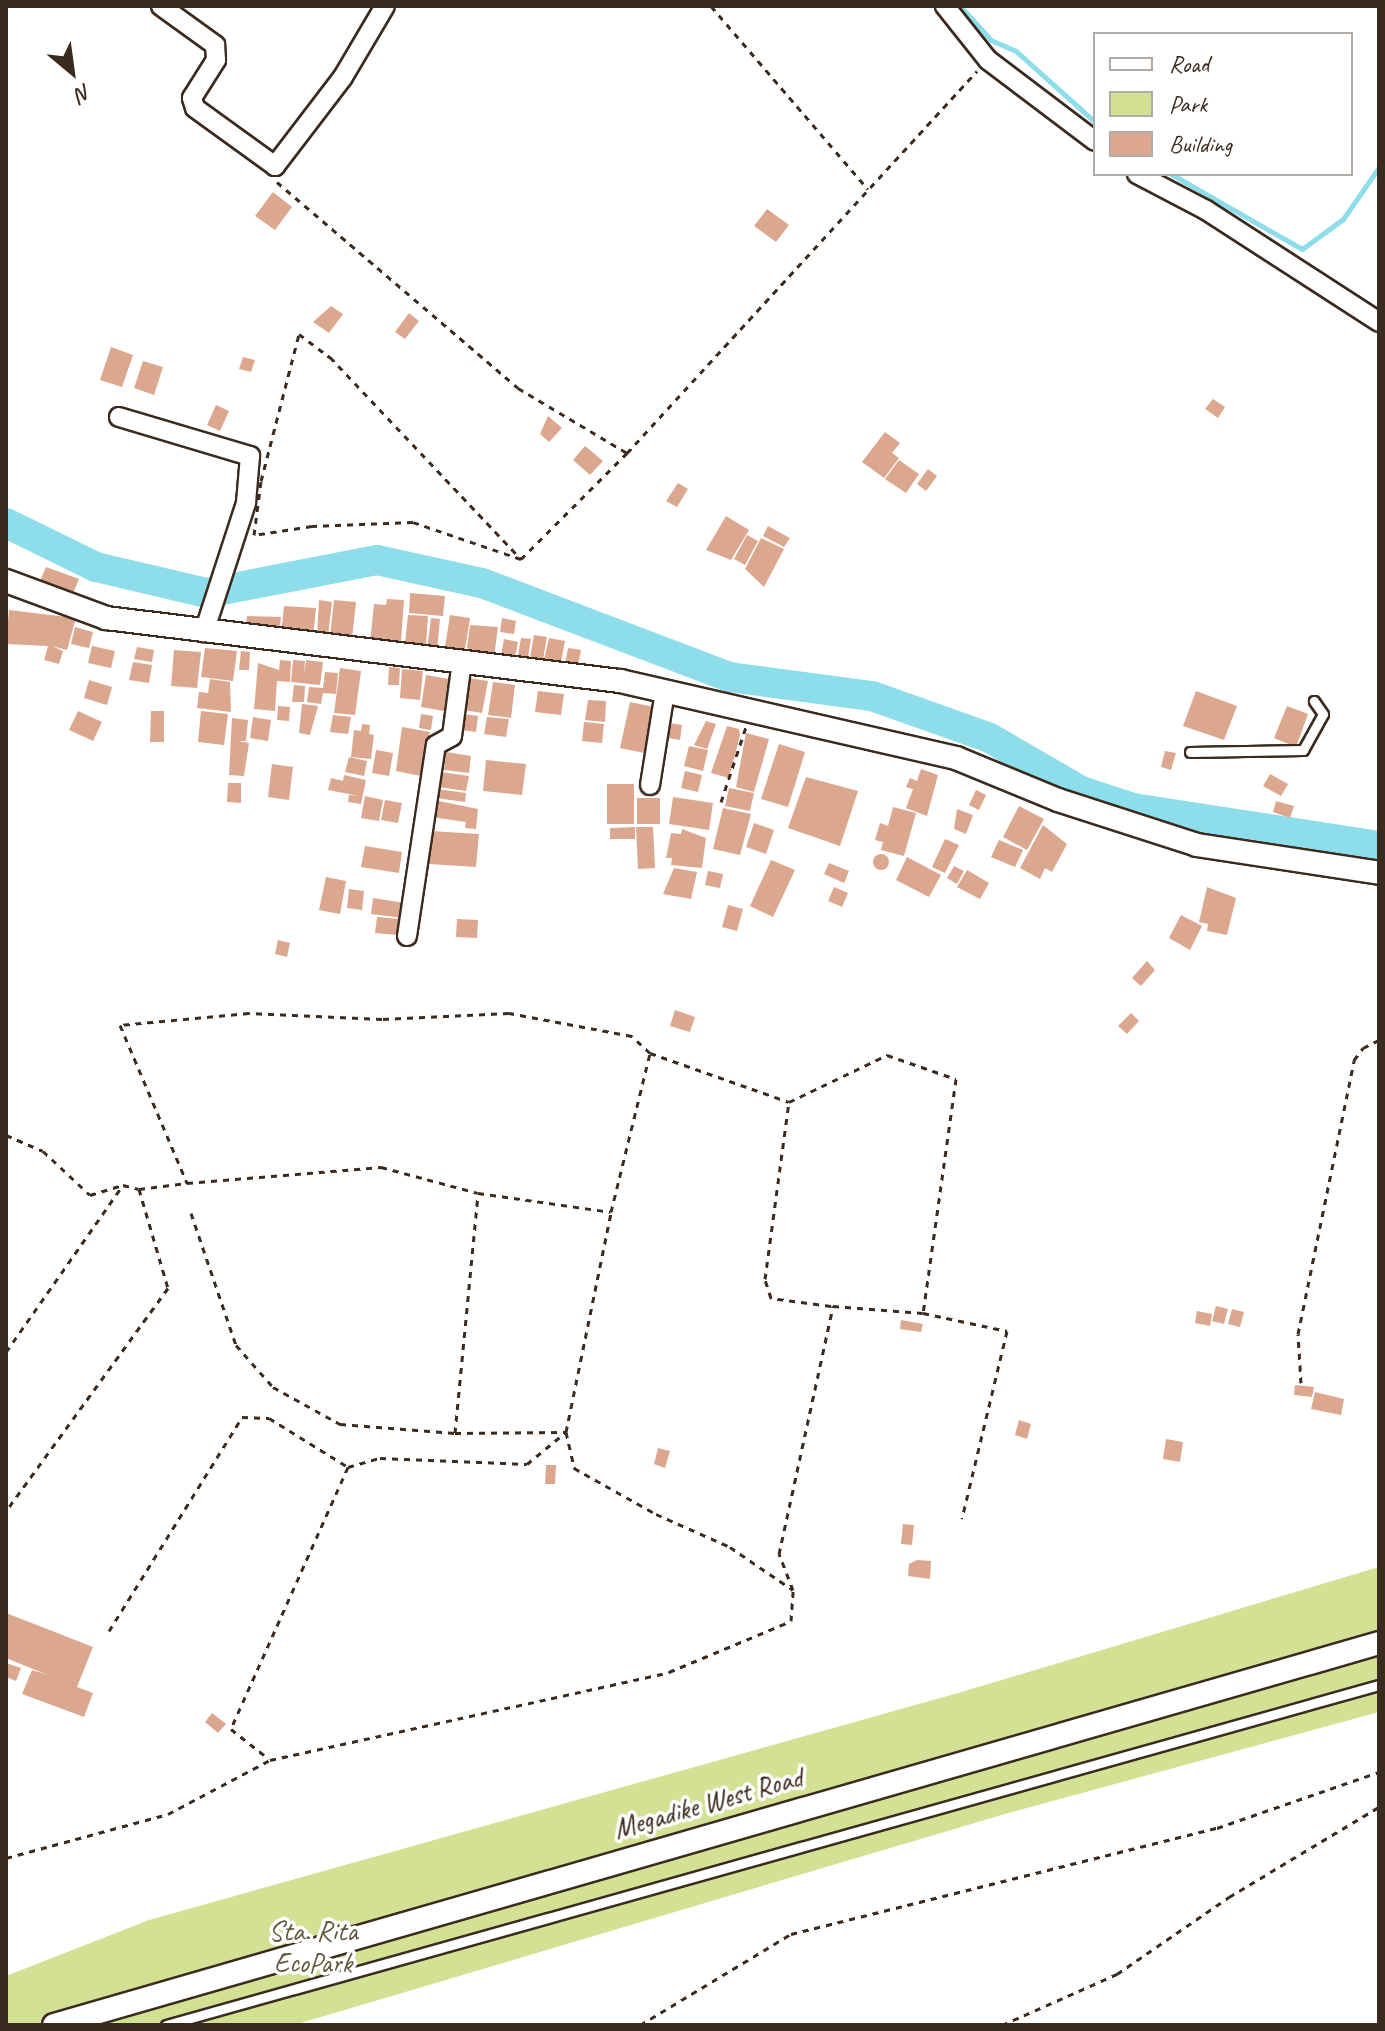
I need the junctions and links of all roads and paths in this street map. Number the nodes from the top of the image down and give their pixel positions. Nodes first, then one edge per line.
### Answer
1 (161, 6) edge
2 (385, 6) edge
3 (711, 6) edge
4 (945, 6) edge
5 (988, 60) junction
6 (1093, 139) edge
7 (1141, 176) edge
8 (868, 189) junction
9 (288, 194) dead end
10 (1379, 322) edge
11 (119, 417) dead end
12 (627, 453) junction
13 (521, 559) junction
14 (6, 581) edge
15 (205, 624) junction
16 (462, 661) junction
17 (665, 691) junction
18 (1314, 701) dead end
19 (751, 712) junction
20 (1190, 752) dead end
21 (650, 785) dead end
22 (721, 802) dead end
23 (1379, 873) edge
24 (407, 936) dead end
25 (1379, 1040) edge
26 (650, 1053) junction
27 (789, 1102) junction
28 (6, 1135) edge
29 (187, 1183) junction
30 (123, 1185) junction
31 (139, 1189) junction
32 (478, 1193) junction
33 (611, 1212) junction
34 (191, 1213) dead end
35 (833, 1306) junction
36 (923, 1313) junction
37 (6, 1352) edge
38 (1301, 1383) dead end
39 (566, 1432) junction
40 (455, 1433) junction
41 (348, 1467) junction
42 (6, 1511) edge
43 (962, 1519) dead end
44 (793, 1590) junction
45 (109, 1631) dead end
46 (1379, 1643) edge
47 (1379, 1685) edge
48 (270, 1760) junction
49 (1379, 1772) edge
50 (1379, 1807) edge
51 (6, 1858) edge
52 (54, 2025) edge
53 (166, 2025) edge
54 (640, 2025) edge
55 (1002, 2025) edge

1 - 2 street
3 - 8 path
4 - 5 street
5 - 6 street
5 - 8 path
7 - 10 street
8 - 12 path
9 - 12 path
11 - 15 street
12 - 13 path
13 - 13 path
14 - 15 street
15 - 16 street
16 - 17 street
16 - 24 street
17 - 19 street
17 - 21 street
18 - 20 lane
19 - 22 path
19 - 23 street
25 - 38 path
26 - 27 path
26 - 29 path
26 - 33 path
27 - 35 path
27 - 36 path
28 - 30 path
29 - 31 path
29 - 32 path
30 - 31 path
30 - 37 path
31 - 42 path
32 - 33 path
32 - 40 path
33 - 39 path
34 - 40 path
35 - 36 path
35 - 44 path
36 - 43 path
39 - 40 path
39 - 41 path
39 - 44 path
41 - 45 path
41 - 48 path
44 - 48 path
46 - 52 street, Megadike West Road
47 - 53 lane
48 - 51 path
49 - 54 path
50 - 55 path

